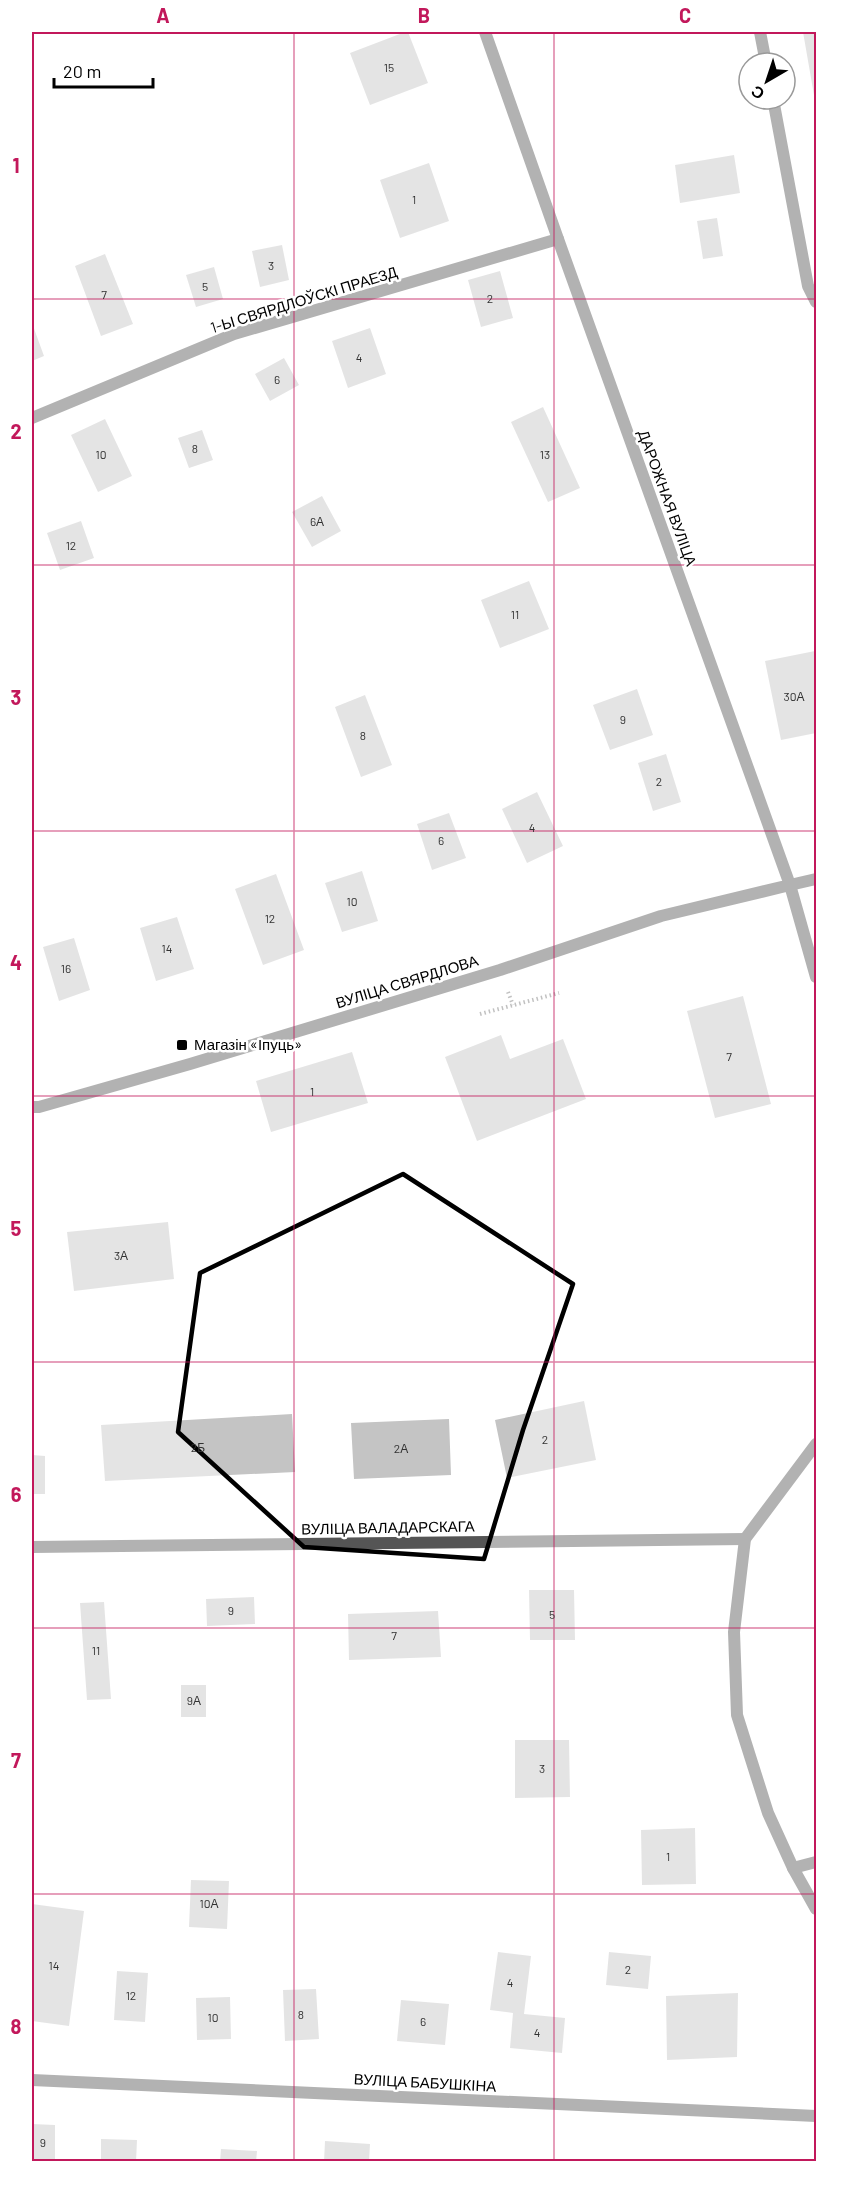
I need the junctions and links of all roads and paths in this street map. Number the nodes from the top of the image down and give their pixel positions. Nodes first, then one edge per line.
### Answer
1 (485, 32) edge
2 (760, 32) edge
3 (764, 51) edge
4 (775, 111) edge
5 (558, 239) junction
6 (816, 302) edge
7 (32, 418) edge
8 (816, 879) edge
9 (790, 885) junction
10 (816, 977) edge
11 (559, 993) dead end
12 (480, 1014) dead end
13 (32, 1107) edge
14 (816, 1444) edge
15 (745, 1539) junction
16 (32, 1547) edge
17 (816, 1862) edge
18 (793, 1868) junction
19 (816, 1909) edge
20 (32, 2080) edge
21 (816, 2116) edge

1 - 5 street, ДАРОЖНАЯ ВУЛІЦА
2 - 3 street
4 - 6 street
5 - 7 street, 1-Ы СВЯРДЛОЎСКІ ПРАЕЗД
5 - 9 street, ДАРОЖНАЯ ВУЛІЦА
8 - 9 street, ВУЛІЦА СВЯРДЛОВА
9 - 10 street, ДАРОЖНАЯ ВУЛІЦА
9 - 13 street, ВУЛІЦА СВЯРДЛОВА
11 - 12 path
14 - 15 street
15 - 16 street, ВУЛІЦА ВАЛАДАРСКАГА
15 - 18 street
17 - 18 street
18 - 19 street
20 - 21 street, ВУЛІЦА БАБУШКІНА

